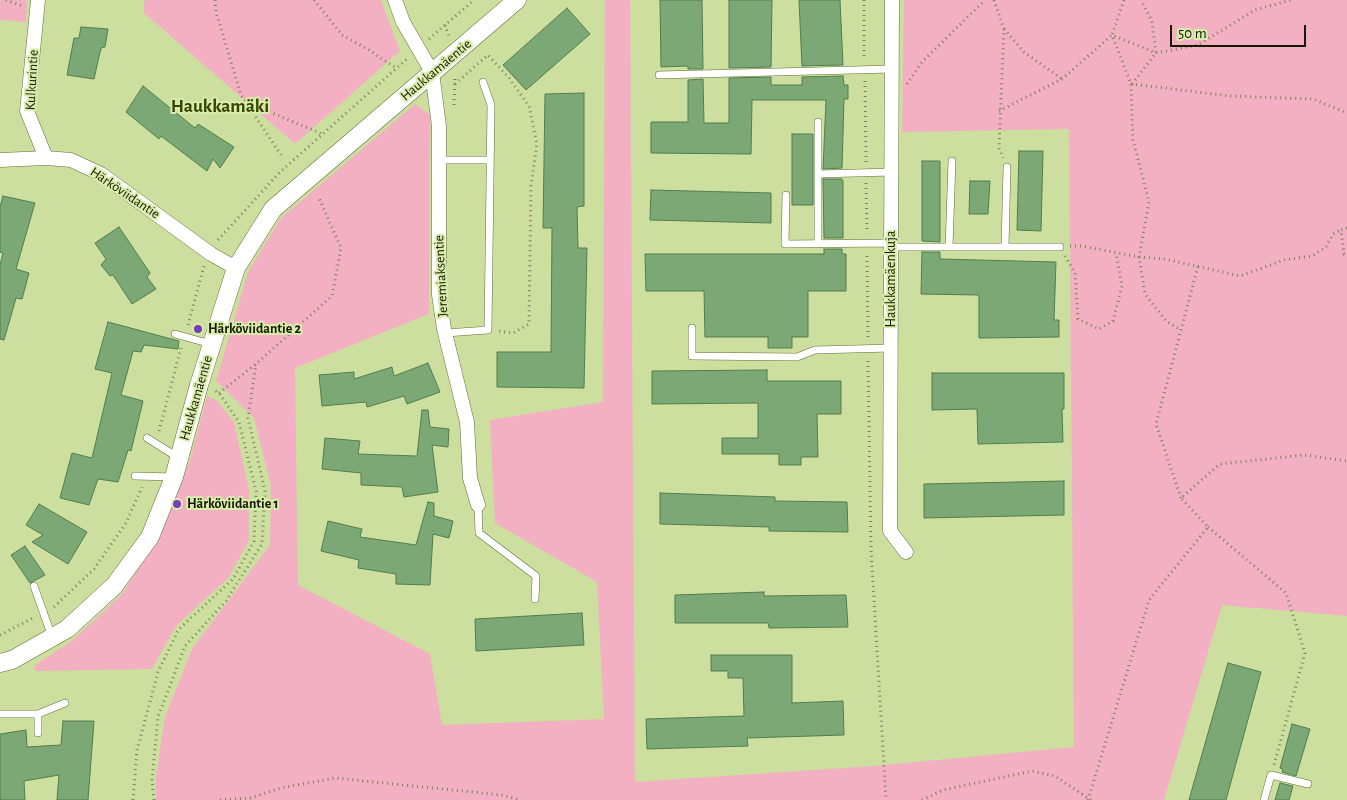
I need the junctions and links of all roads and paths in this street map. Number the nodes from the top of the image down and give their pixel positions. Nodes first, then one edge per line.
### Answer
1 (38, 0) edge
2 (215, 0) edge
3 (314, 0) edge
4 (395, 0) edge
5 (474, 0) edge
6 (517, 0) edge
7 (864, 0) edge
8 (892, 0) edge
9 (985, 0) edge
10 (994, 0) edge
11 (1124, 0) edge
12 (1141, 0) edge
13 (1292, 0) edge
14 (445, 25) junction
15 (1004, 29) junction
16 (1112, 35) junction
17 (428, 40) dead end
18 (451, 40) dead end
19 (1156, 53) junction
20 (410, 56) dead end
21 (396, 68) junction
22 (892, 69) junction
23 (864, 70) junction
24 (455, 71) dead end
25 (432, 72) junction
26 (659, 75) dead end
27 (1062, 79) junction
28 (483, 82) dead end
29 (1131, 84) junction
30 (455, 85) junction
31 (245, 101) junction
32 (891, 106) junction
33 (999, 110) junction
34 (454, 113) dead end
35 (1347, 114) edge
36 (818, 122) dead end
37 (322, 134) junction
38 (281, 155) dead end
39 (46, 158) junction
40 (0, 160) edge
41 (439, 160) junction
42 (490, 160) junction
43 (952, 161) dead end
44 (1007, 168) joint
45 (866, 172) junction
46 (892, 172) junction
47 (818, 174) junction
48 (786, 195) dead end
49 (318, 196) dead end
50 (1347, 228) edge
51 (1341, 230) junction
52 (867, 243) junction
53 (818, 244) junction
54 (891, 245) junction
55 (215, 246) dead end
56 (950, 247) junction
57 (1004, 247) junction
58 (1060, 247) junction
59 (1116, 252) junction
60 (1345, 254) edge
61 (1139, 257) junction
62 (1198, 266) junction
63 (236, 268) junction
64 (692, 328) dead end
65 (488, 330) junction
66 (1181, 330) junction
67 (445, 333) junction
68 (175, 334) dead end
69 (212, 344) junction
70 (891, 348) junction
71 (868, 349) junction
72 (256, 364) junction
73 (173, 378) dead end
74 (180, 380) dead end
75 (212, 389) dead end
76 (219, 392) junction
77 (147, 438) dead end
78 (180, 458) junction
79 (1347, 461) edge
80 (135, 476) dead end
81 (174, 476) junction
82 (1181, 498) junction
83 (478, 505) joint
84 (1208, 527) junction
85 (906, 552) dead end
86 (34, 586) dead end
87 (535, 598) dead end
88 (52, 637) junction
89 (0, 664) edge
90 (64, 703) dead end
91 (0, 714) edge
92 (38, 714) junction
93 (38, 733) dead end
94 (1271, 775) junction
95 (1308, 784) dead end
96 (134, 800) edge
97 (154, 800) edge
98 (220, 800) edge
99 (521, 800) edge
100 (886, 800) edge
101 (922, 800) edge
102 (1090, 800) edge
103 (1264, 800) edge

1 - 39 street, Kulkurintie
2 - 31 path
3 - 21 path
4 - 25 street
5 - 14 path
6 - 25 street, Haukkamäentie
7 - 23 path
8 - 22 street, Haukkamäenkuja
9 - 32 path
10 - 15 path
11 - 16 path
12 - 19 path
13 - 19 path
14 - 17 path
14 - 18 path
15 - 27 path
15 - 33 path
16 - 19 path
16 - 27 path
16 - 29 path
19 - 29 path
20 - 21 path
21 - 37 path
22 - 23 lane
22 - 32 street, Haukkamäenkuja
23 - 26 lane
23 - 45 path
24 - 30 path
25 - 41 street, Jeremiaksentie
25 - 63 street, Haukkamäentie
27 - 33 path
28 - 42 lane
29 - 35 path
29 - 61 path
30 - 34 path
30 - 65 path
31 - 37 path
31 - 38 path
32 - 46 street, Haukkamäenkuja
33 - 44 path
36 - 47 lane
37 - 55 path
39 - 40 street, Härköviidantie
39 - 63 street, Härköviidantie
41 - 42 lane
41 - 67 street, Jeremiaksentie
42 - 65 lane
43 - 56 lane
44 - 57 lane
45 - 46 lane
45 - 47 lane
45 - 52 path
46 - 54 street, Haukkamäenkuja
47 - 53 lane
48 - 53 lane
49 - 72 path
50 - 51 path
51 - 60 path
51 - 62 path
52 - 53 lane
52 - 54 lane
52 - 71 path
54 - 56 lane
54 - 70 street, Haukkamäenkuja
56 - 57 lane
57 - 58 lane
58 - 59 path
58 - 59 path
59 - 61 path
61 - 62 path
61 - 66 path
62 - 66 path
63 - 69 street, Haukkamäentie
64 - 71 lane
65 - 67 lane
66 - 82 path
67 - 83 street, Jeremiaksentie
68 - 69 lane
69 - 78 street, Haukkamäentie
70 - 71 lane
70 - 85 street, Haukkamäenkuja
71 - 100 path
72 - 76 path
72 - 97 path
73 - 74 path
75 - 76 path
76 - 96 path
77 - 78 lane
78 - 81 street, Haukkamäentie
79 - 82 path
80 - 81 lane
81 - 88 street, Haukkamäentie
82 - 84 path
83 - 87 lane
84 - 94 path
84 - 102 path
86 - 88 lane
88 - 89 street, Haukkamäentie
90 - 92 lane
91 - 92 lane
92 - 93 lane
94 - 95 lane
94 - 103 lane
98 - 99 path
101 - 102 path

